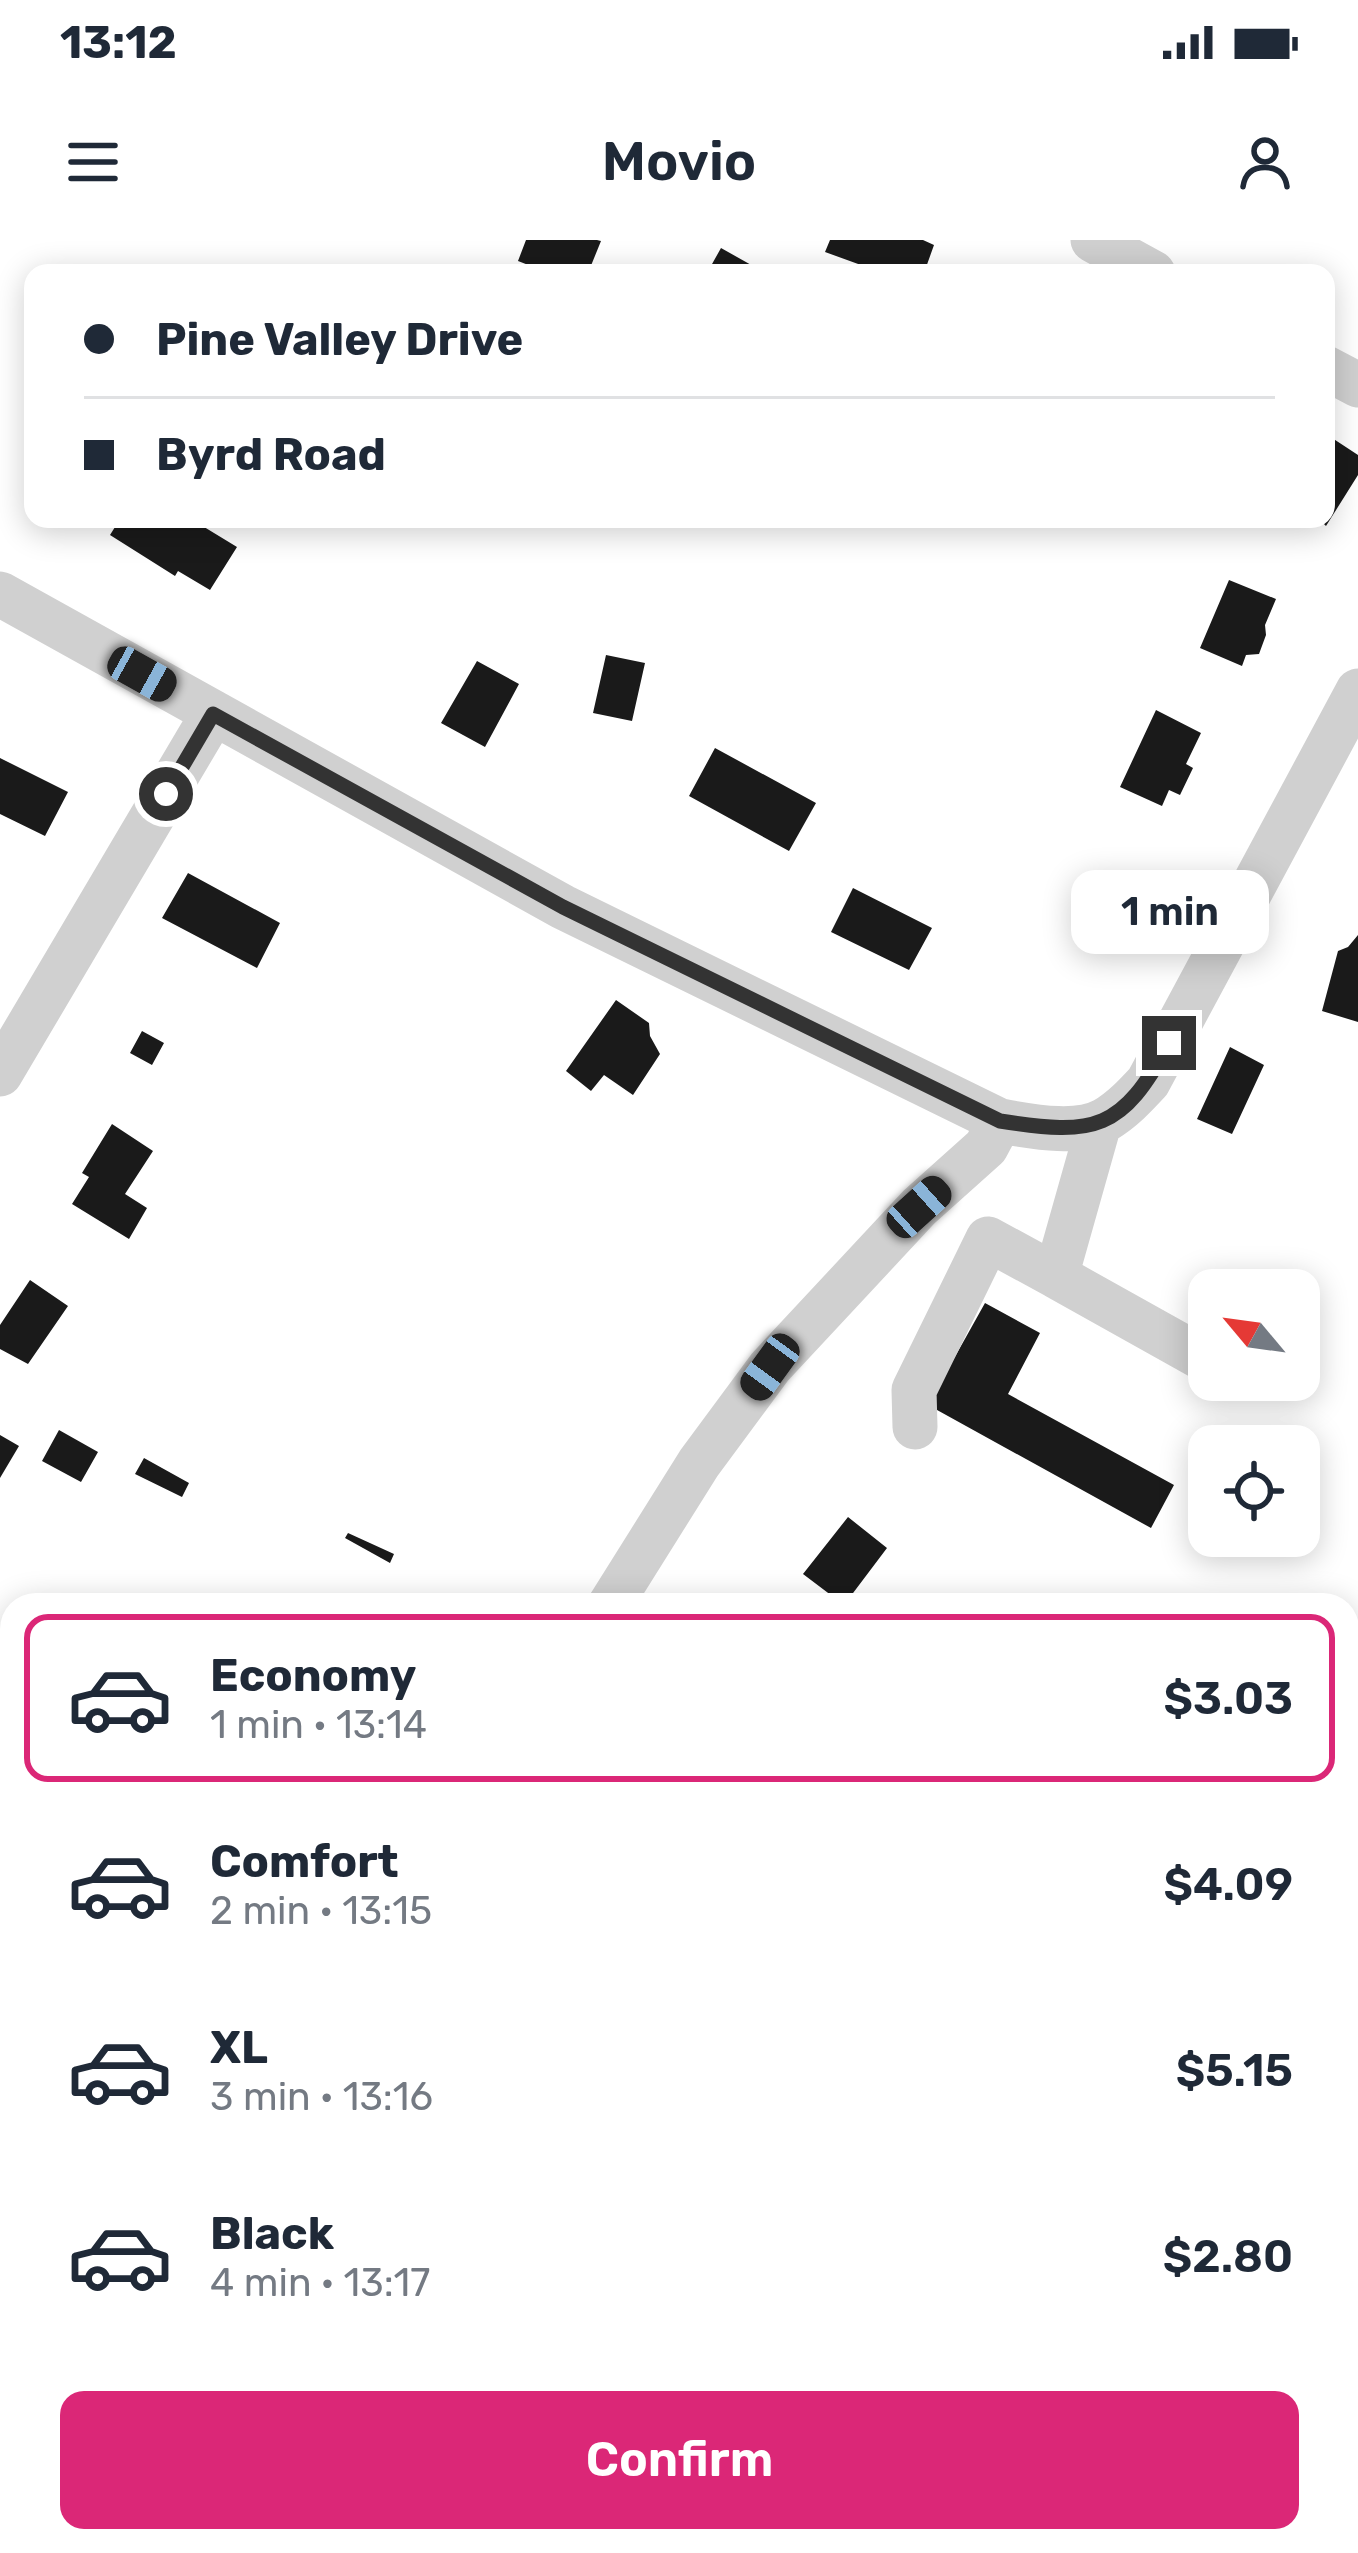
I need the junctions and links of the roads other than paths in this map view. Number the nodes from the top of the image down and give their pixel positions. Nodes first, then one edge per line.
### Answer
1 (1093, 240) edge
2 (1137, 264) edge
3 (0, 595) edge
4 (1358, 691) edge
5 (213, 714) junction
6 (0, 1074) edge
7 (1000, 1121) junction
8 (1100, 1124) junction
9 (1056, 1276) junction
10 (1188, 1350) edge
11 (915, 1426) dead end
12 (618, 1593) edge
13 (1128, 2553) edge
14 (1358, 2553) edge

1 - 2 street
3 - 5 street
4 - 8 street
5 - 6 street
5 - 7 street
7 - 8 street
7 - 12 street
8 - 9 street
9 - 10 street
9 - 11 street
13 - 14 main road

